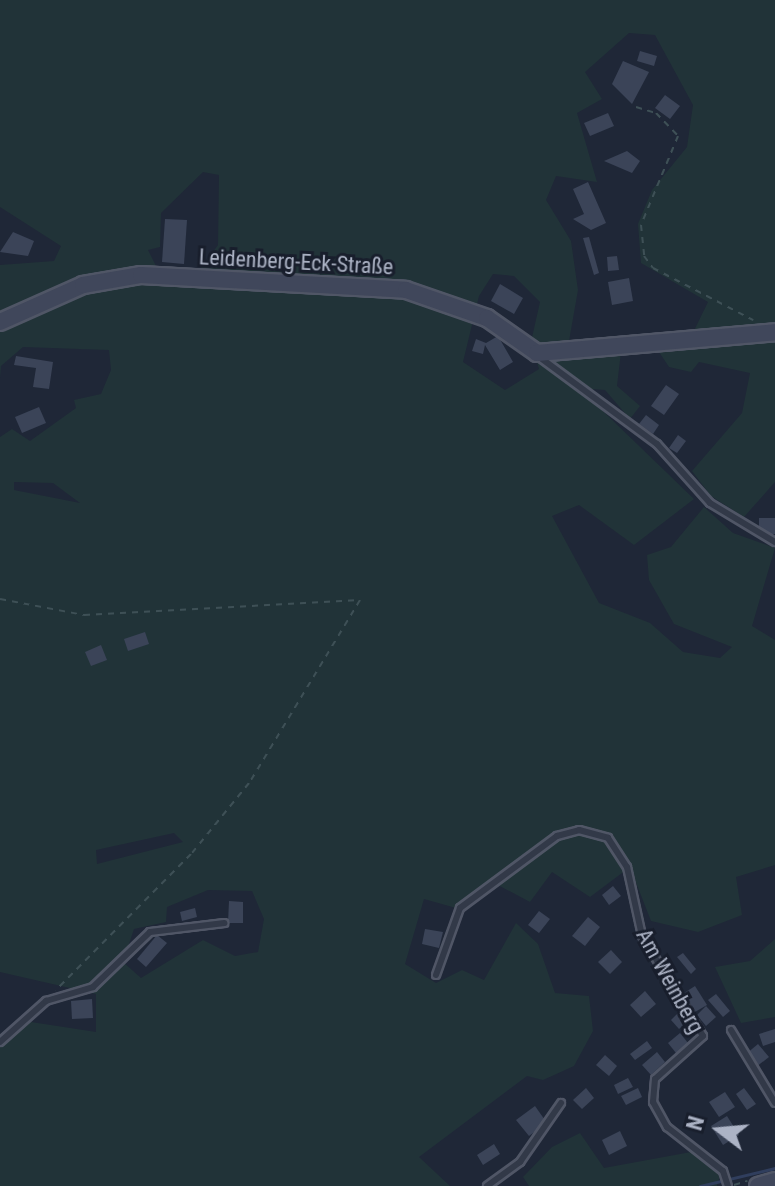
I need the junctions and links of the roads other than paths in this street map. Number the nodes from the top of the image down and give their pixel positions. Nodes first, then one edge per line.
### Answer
1 (0, 322) edge
2 (768, 328) edge
3 (537, 353) junction
4 (775, 542) edge
5 (224, 923) dead end
6 (436, 975) dead end
7 (731, 1030) dead end
8 (0, 1042) edge
9 (561, 1103) dead end
10 (775, 1103) edge
11 (775, 1181) edge
12 (727, 1183) edge
13 (487, 1186) edge
14 (758, 1186) edge

1 - 3 street, Leidenberg-Eck-Straße
2 - 3 street
3 - 4 lane
5 - 8 lane
6 - 12 lane, Am Weinberg
7 - 10 lane
9 - 13 lane
11 - 14 street

